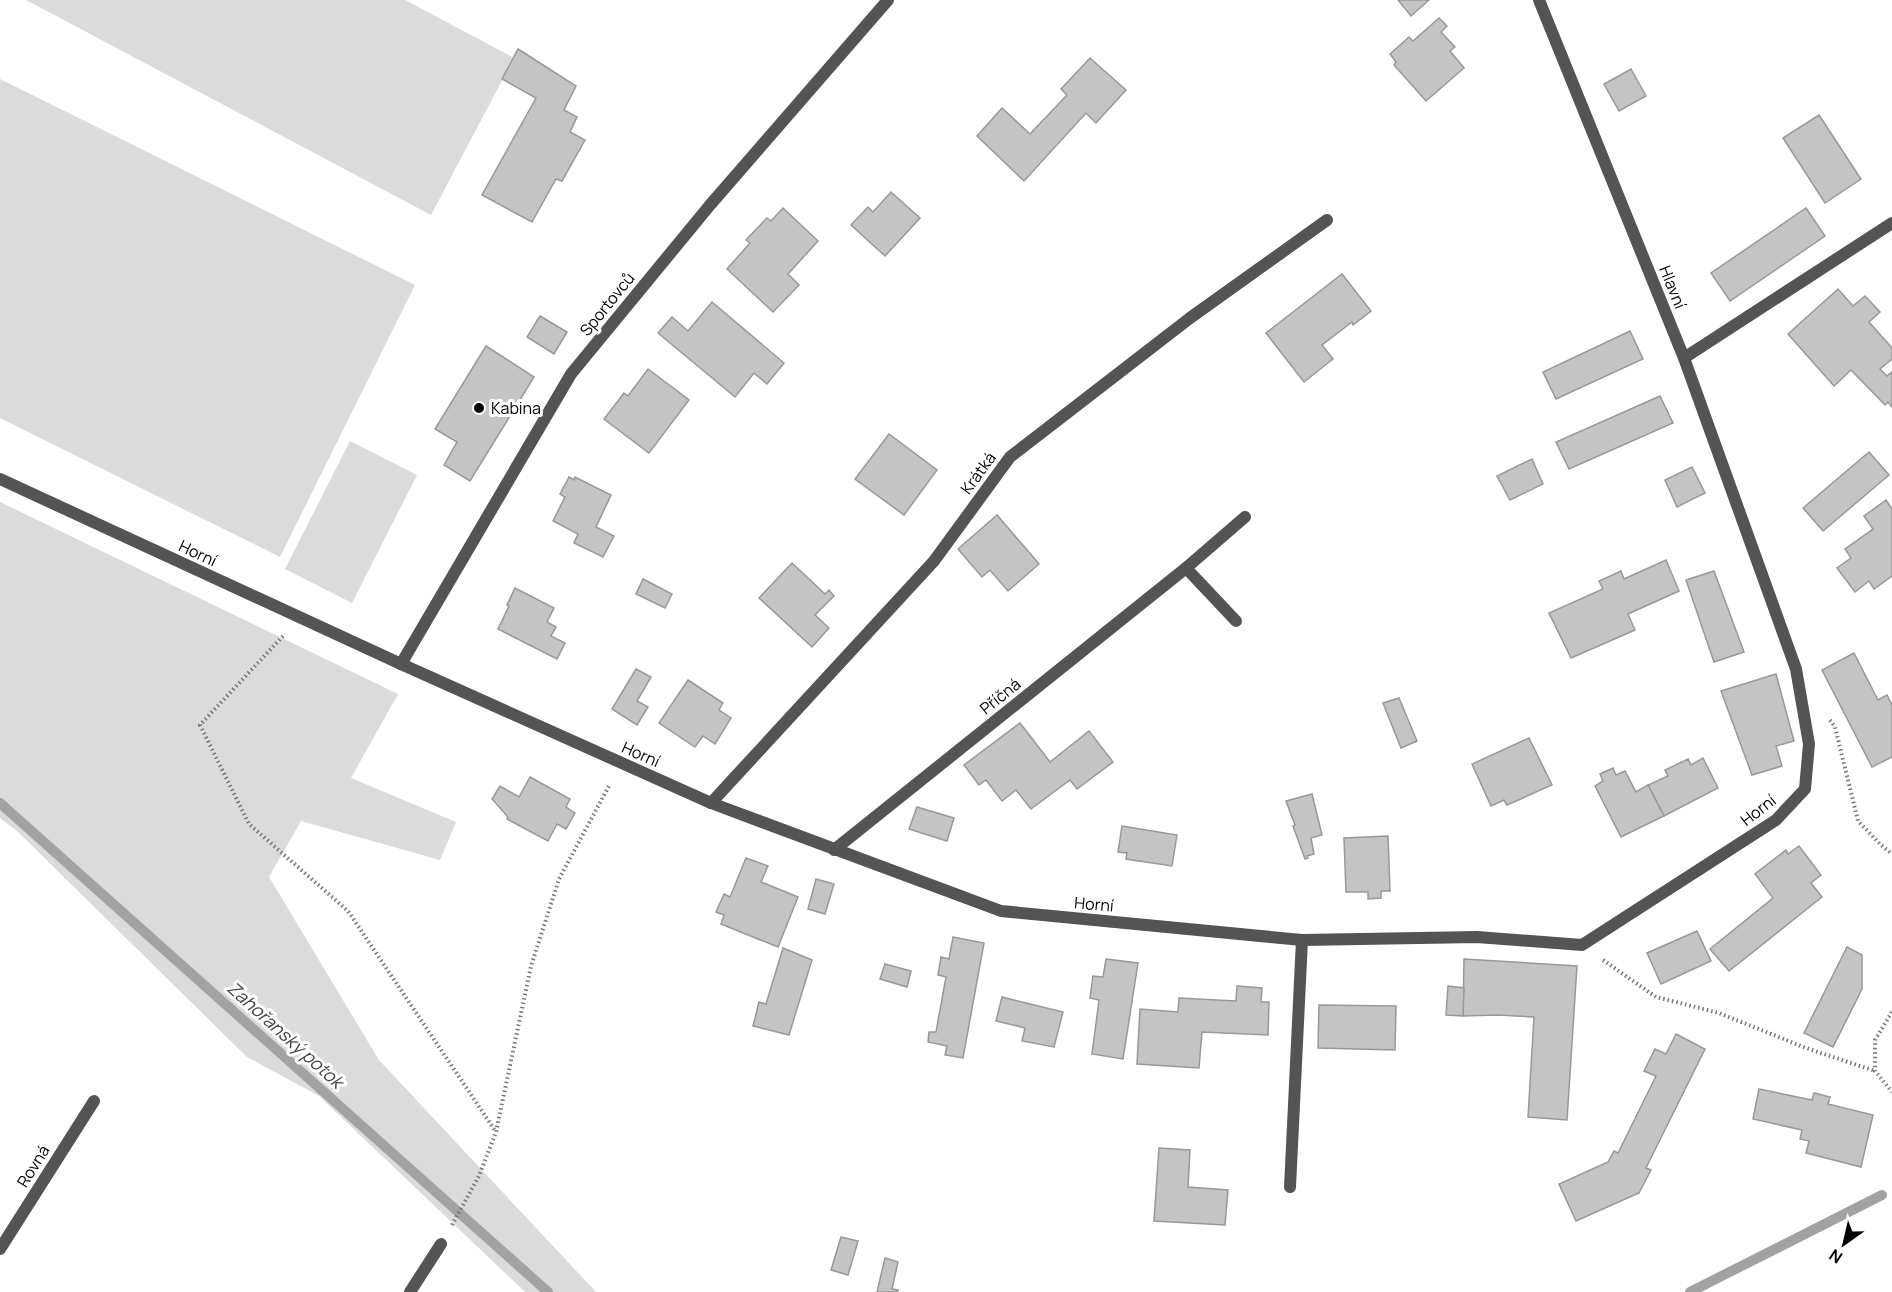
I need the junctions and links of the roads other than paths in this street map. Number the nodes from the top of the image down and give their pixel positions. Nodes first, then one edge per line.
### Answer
1 (888, 0) edge
2 (1539, 0) edge
3 (1327, 220) dead end
4 (1892, 224) edge
5 (1684, 358) junction
6 (0, 479) edge
7 (1245, 517) dead end
8 (1186, 568) junction
9 (1236, 621) dead end
10 (401, 664) junction
11 (711, 803) junction
12 (834, 850) junction
13 (1302, 940) junction
14 (94, 1101) dead end
15 (1290, 1187) dead end
16 (441, 1244) road end
17 (0, 1250) edge
18 (410, 1292) edge

1 - 10 street, Sportovců
2 - 5 street, Hlavní
3 - 11 street, Krátká
4 - 5 street
5 - 13 street, Horní
6 - 10 street, Horní
7 - 8 street, Příčná
8 - 9 street
8 - 12 street, Příčná
10 - 11 street, Horní
11 - 12 street, Horní
12 - 13 street, Horní
13 - 15 street
14 - 17 street, Rovná
16 - 18 street

